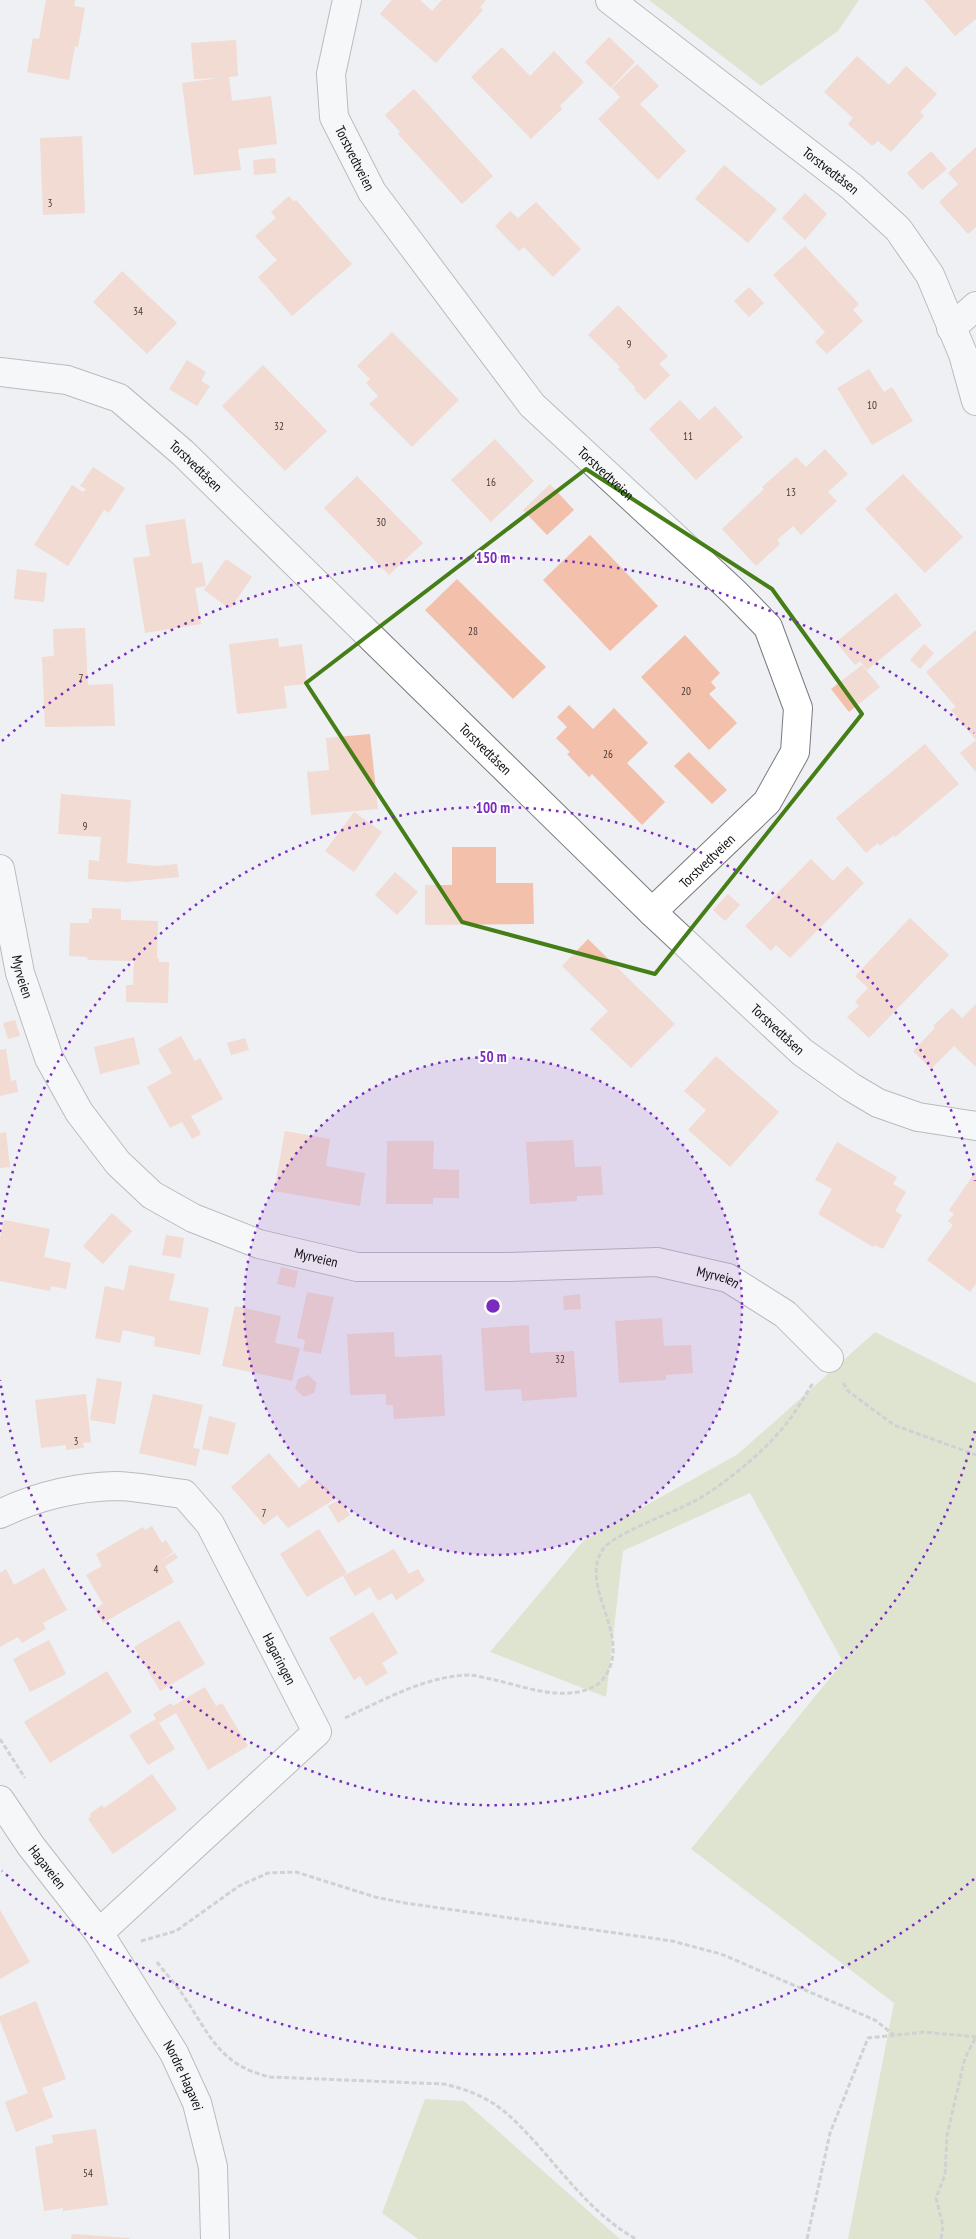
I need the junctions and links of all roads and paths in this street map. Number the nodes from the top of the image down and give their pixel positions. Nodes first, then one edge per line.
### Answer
1 (347, 0) edge
2 (610, 0) edge
3 (976, 306) edge
4 (951, 328) junction
5 (0, 372) edge
6 (976, 401) edge
7 (0, 869) edge
8 (652, 912) junction
9 (976, 1126) edge
10 (829, 1358) junction
11 (976, 1455) edge
12 (0, 1514) edge
13 (317, 1732) junction
14 (0, 1800) edge
15 (121, 1914) junction
16 (99, 1933) junction
17 (140, 1941) junction
18 (145, 1948) dead end
19 (156, 1961) dead end
20 (894, 2035) junction
21 (976, 2037) edge
22 (215, 2239) edge
23 (636, 2239) edge
24 (807, 2239) edge
25 (941, 2239) edge

1 - 8 street, Torstvedtveien
2 - 4 street, Torstvedtåsen
3 - 4 street
4 - 6 street, Torstvedtåsen
5 - 8 street, Torstvedtåsen
7 - 10 street, Myrveien
8 - 9 street, Torstvedtåsen
10 - 11 path
10 - 13 path
12 - 13 street, Hagaringen
13 - 15 street
14 - 16 street, Hagaveien
15 - 16 street
15 - 17 path
16 - 22 street, Nordre Hagavei
17 - 18 path
17 - 20 path
19 - 23 path
20 - 21 path
20 - 24 path
21 - 25 path

